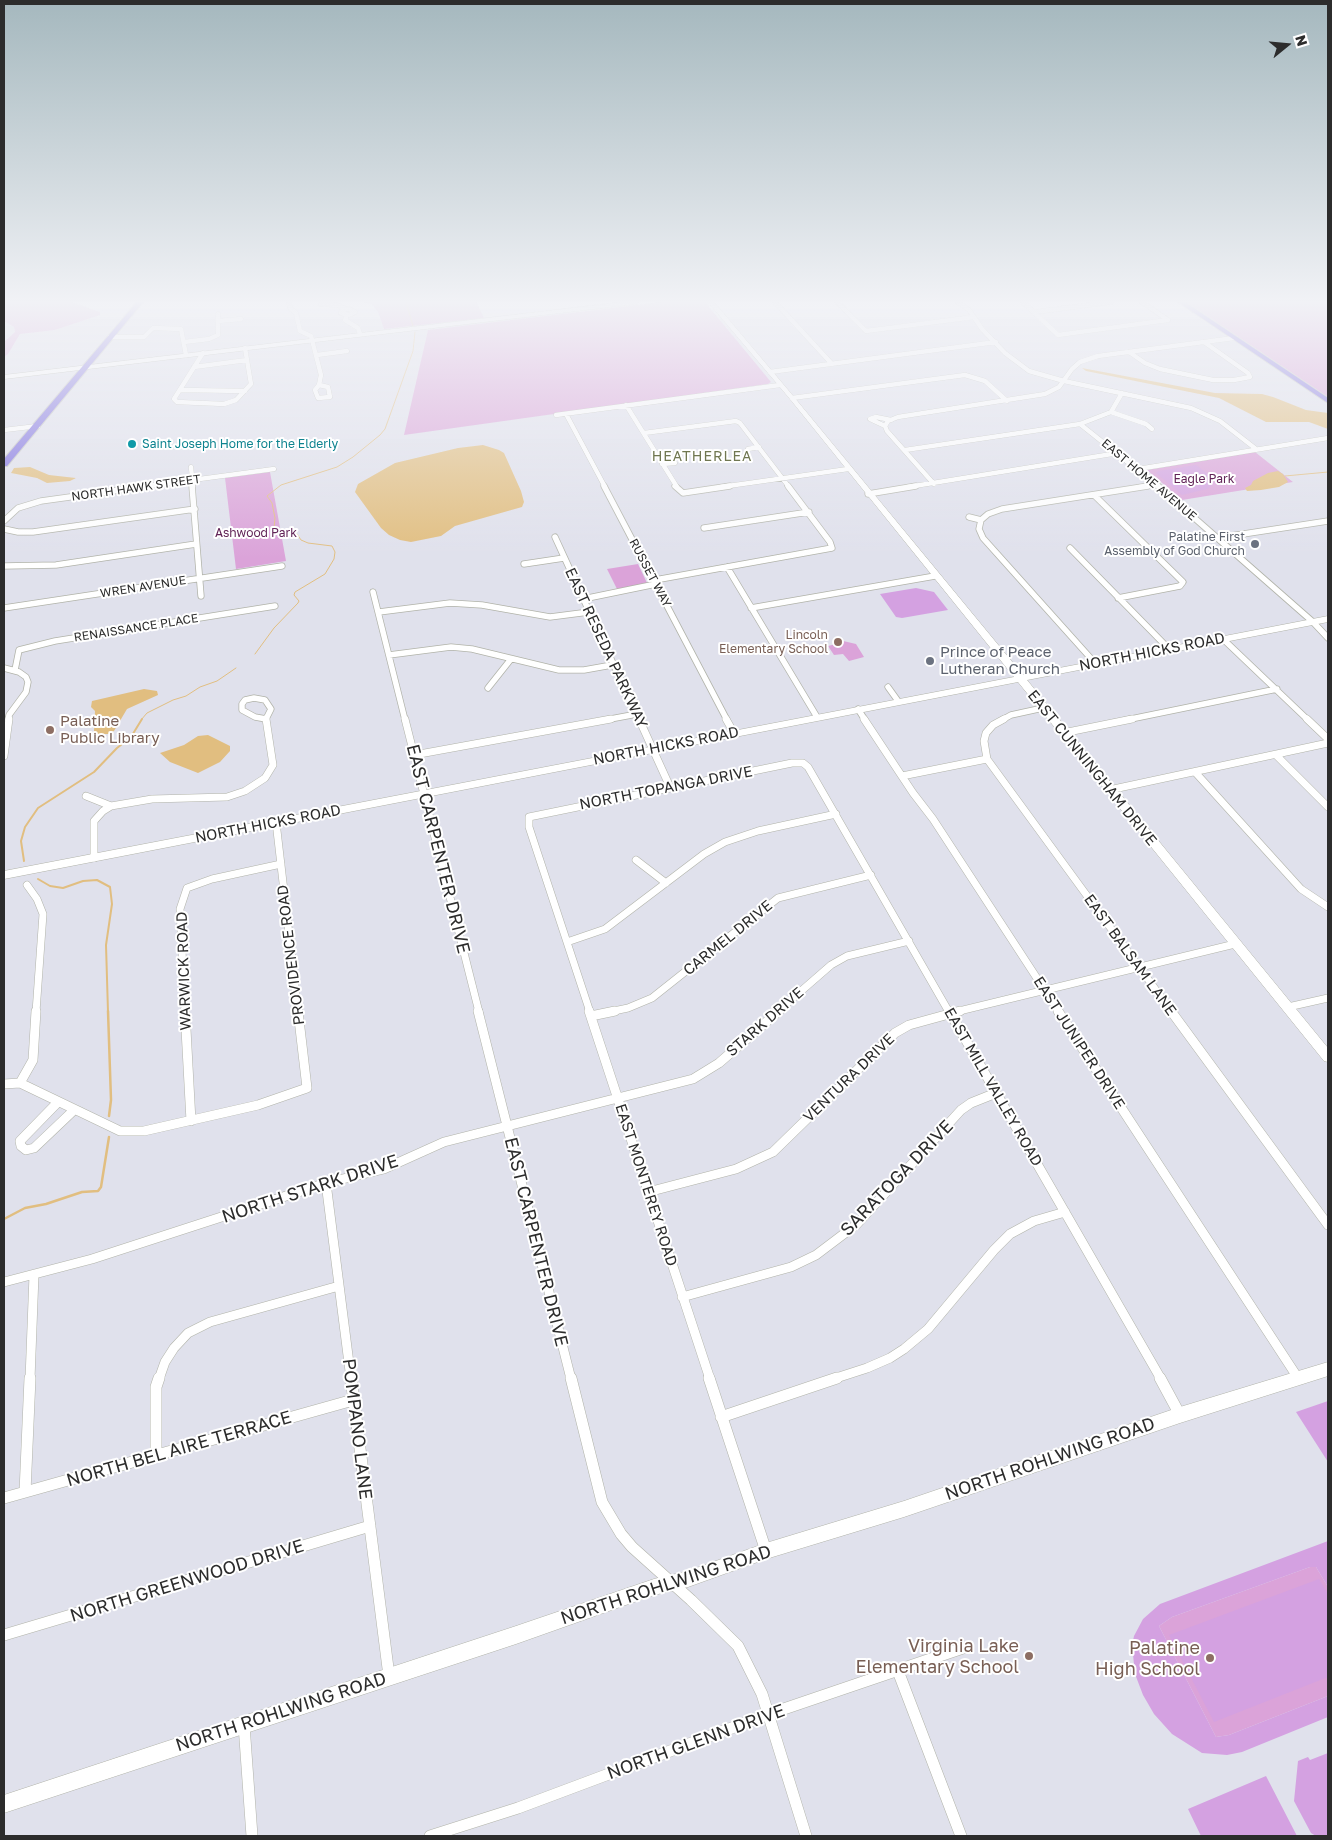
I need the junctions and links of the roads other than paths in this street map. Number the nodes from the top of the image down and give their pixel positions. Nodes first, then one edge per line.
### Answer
1 (68, 388) edge
2 (248, 388) edge
3 (758, 388) edge
4 (783, 388) edge
5 (868, 388) edge
6 (993, 388) edge
7 (1059, 388) edge
8 (1097, 388) edge
9 (1308, 388) edge
10 (180, 390) joint
11 (246, 391) junction
12 (1122, 393) junction
13 (792, 398) junction
14 (1007, 401) junction
15 (1328, 401) edge
16 (626, 405) junction
17 (1111, 412) junction
18 (566, 414) junction
19 (556, 415) dead end
20 (891, 420) junction
21 (1080, 424) junction
22 (38, 426) junction
23 (886, 426) junction
24 (1152, 428) dead end
25 (4, 430) edge
26 (644, 433) junction
27 (1328, 438) edge
28 (759, 447) junction
29 (748, 449) dead end
30 (1256, 449) junction
31 (905, 450) junction
32 (1118, 453) junction
33 (675, 463) dead end
34 (4, 464) edge
35 (662, 464) junction
36 (191, 467) dead end
37 (274, 469) dead end
38 (1138, 469) junction
39 (848, 470) junction
40 (784, 479) junction
41 (192, 480) junction
42 (934, 484) junction
43 (1156, 485) junction
44 (868, 494) junction
45 (1094, 495) junction
46 (195, 509) junction
47 (809, 512) junction
48 (969, 517) dead end
49 (981, 520) junction
50 (4, 521) edge
51 (1328, 521) edge
52 (4, 528) edge
53 (704, 528) dead end
54 (555, 537) dead end
55 (1217, 538) junction
56 (196, 544) junction
57 (1070, 548) dead end
58 (564, 558) junction
59 (524, 564) dead end
60 (4, 566) edge
61 (282, 566) dead end
62 (727, 566) junction
63 (936, 576) junction
64 (200, 578) junction
65 (656, 582) junction
66 (373, 592) dead end
67 (201, 596) dead end
68 (1118, 598) junction
69 (583, 599) junction
70 (275, 606) dead end
71 (4, 608) edge
72 (751, 608) junction
73 (378, 612) junction
74 (589, 612) junction
75 (1328, 619) edge
76 (1313, 622) junction
77 (1328, 638) edge
78 (1223, 639) junction
79 (1169, 649) junction
80 (389, 655) junction
81 (511, 659) junction
82 (1095, 663) junction
83 (612, 665) junction
84 (4, 668) edge
85 (14, 670) junction
86 (1018, 678) junction
87 (888, 687) dead end
88 (488, 688) dead end
89 (1277, 689) junction
90 (898, 701) junction
91 (1044, 708) junction
92 (858, 709) junction
93 (637, 714) junction
94 (817, 717) junction
95 (266, 719) dead end
96 (734, 733) junction
97 (1063, 733) junction
98 (1328, 739) edge
99 (1328, 743) edge
100 (652, 749) junction
101 (414, 755) junction
102 (1276, 755) junction
103 (4, 756) edge
104 (987, 759) junction
105 (802, 763) joint
106 (1195, 772) junction
107 (902, 776) junction
108 (670, 787) junction
109 (1110, 790) junction
110 (423, 794) junction
111 (86, 796) dead end
112 (111, 806) junction
113 (1328, 807) edge
114 (836, 814) junction
115 (529, 817) joint
116 (276, 822) junction
117 (94, 858) junction
118 (636, 860) dead end
119 (281, 864) junction
120 (4, 875) edge
121 (871, 875) junction
122 (666, 883) junction
123 (27, 885) dead end
124 (1328, 907) edge
125 (909, 941) junction
126 (566, 942) junction
127 (1235, 944) junction
128 (1140, 968) junction
129 (1045, 991) junction
130 (1328, 998) edge
131 (1288, 1007) junction
132 (951, 1013) junction
133 (591, 1016) junction
134 (1328, 1057) edge
135 (20, 1083) junction
136 (4, 1084) edge
137 (996, 1093) junction
138 (618, 1100) junction
139 (58, 1102) junction
140 (74, 1110) junction
141 (191, 1121) junction
142 (507, 1126) junction
143 (326, 1183) junction
144 (648, 1192) junction
145 (1065, 1212) junction
146 (1328, 1225) edge
147 (34, 1274) junction
148 (4, 1282) edge
149 (339, 1286) junction
150 (682, 1297) junction
151 (1328, 1369) edge
152 (1298, 1378) junction
153 (353, 1400) junction
154 (1180, 1415) junction
155 (721, 1416) junction
156 (156, 1456) junction
157 (24, 1492) junction
158 (4, 1498) edge
159 (370, 1526) junction
160 (766, 1551) junction
161 (673, 1583) junction
162 (4, 1635) edge
163 (963, 1648) dead end
164 (898, 1671) junction
165 (389, 1676) junction
166 (769, 1714) junction
167 (244, 1725) junction
168 (4, 1804) edge
169 (252, 1836) edge
170 (430, 1836) edge
171 (806, 1836) edge
172 (961, 1836) edge

1 - 22 main road
2 - 11 street
3 - 16 street
4 - 13 street, EAST CUNNINGHAM DRIVE
5 - 13 street
6 - 14 street
7 - 14 street
8 - 12 street
9 - 15 main road
10 - 11 street
10 - 11 street
12 - 17 street
12 - 30 street
13 - 39 street, EAST CUNNINGHAM DRIVE
14 - 20 street
16 - 18 street
16 - 26 street
17 - 21 street
17 - 24 street
18 - 19 street
18 - 65 street, RUSSET WAY
20 - 23 street
20 - 23 street
21 - 31 street
21 - 32 street, EAST HOME AVENUE
22 - 25 street
22 - 34 main road
23 - 31 street
26 - 28 street
26 - 35 street
27 - 30 street
28 - 29 street
28 - 40 street
30 - 38 street
31 - 42 street
32 - 38 street, EAST HOME AVENUE
32 - 42 street
33 - 35 street
35 - 40 street
36 - 41 street
37 - 41 street, NORTH HAWK STREET
38 - 43 street, EAST HOME AVENUE
39 - 40 street
39 - 44 street, EAST CUNNINGHAM DRIVE
40 - 47 street
41 - 46 street
41 - 50 street, NORTH HAWK STREET
42 - 44 street
43 - 45 street
43 - 55 street, EAST HOME AVENUE
44 - 63 street, EAST CUNNINGHAM DRIVE
45 - 49 street
45 - 68 street
46 - 52 street
46 - 56 street
47 - 53 street
47 - 62 street
48 - 49 street
49 - 82 street
51 - 55 street
54 - 58 street, EAST RESEDA PARKWAY
55 - 76 street, EAST HOME AVENUE
56 - 60 street
56 - 64 street
57 - 68 street
58 - 59 street
58 - 69 street, EAST RESEDA PARKWAY
61 - 64 street, WREN AVENUE
62 - 65 street
62 - 72 street
63 - 72 street
63 - 86 street, EAST CUNNINGHAM DRIVE
64 - 67 street
64 - 71 street, WREN AVENUE
65 - 69 street
65 - 96 street, RUSSET WAY
66 - 73 street, EAST CARPENTER DRIVE
68 - 79 street
69 - 74 street, EAST RESEDA PARKWAY
70 - 85 street, RENAISSANCE PLACE
72 - 94 street
73 - 74 street
73 - 80 street, EAST CARPENTER DRIVE
74 - 83 street, EAST RESEDA PARKWAY
75 - 76 street, NORTH HICKS ROAD
76 - 77 street, EAST HOME AVENUE
76 - 78 street, NORTH HICKS ROAD
78 - 79 street, NORTH HICKS ROAD
78 - 89 street
79 - 82 street, NORTH HICKS ROAD
80 - 81 street
80 - 101 street, EAST CARPENTER DRIVE
81 - 83 street
81 - 88 street
82 - 86 street, NORTH HICKS ROAD
83 - 93 street, EAST RESEDA PARKWAY
84 - 85 street
85 - 103 street
86 - 90 street, NORTH HICKS ROAD
86 - 91 street, EAST CUNNINGHAM DRIVE
87 - 90 street
89 - 97 street
89 - 98 street
90 - 92 street, NORTH HICKS ROAD
91 - 97 street, EAST CUNNINGHAM DRIVE
91 - 104 street
92 - 94 street, NORTH HICKS ROAD
92 - 107 street, EAST JUNIPER DRIVE
93 - 100 street, EAST RESEDA PARKWAY
93 - 101 street
94 - 96 street, NORTH HICKS ROAD
95 - 112 street
96 - 100 street, NORTH HICKS ROAD
97 - 109 street, EAST CUNNINGHAM DRIVE
99 - 102 street
100 - 108 street, EAST RESEDA PARKWAY
100 - 110 street, NORTH HICKS ROAD
101 - 110 street, EAST CARPENTER DRIVE
102 - 106 street
102 - 113 street
104 - 107 street
104 - 128 street, EAST BALSAM LANE
105 - 108 street, NORTH TOPANGA DRIVE
105 - 114 street, EAST MILL VALLEY ROAD
106 - 109 street
106 - 124 street
107 - 129 street, EAST JUNIPER DRIVE
108 - 115 street, NORTH TOPANGA DRIVE
109 - 127 street, EAST CUNNINGHAM DRIVE
110 - 116 street, NORTH HICKS ROAD
110 - 142 street, EAST CARPENTER DRIVE
111 - 112 street
112 - 117 street
114 - 121 street, EAST MILL VALLEY ROAD
114 - 122 street
115 - 126 street, EAST MONTEREY ROAD
116 - 117 street, NORTH HICKS ROAD
116 - 119 street, PROVIDENCE ROAD
117 - 120 street, NORTH HICKS ROAD
118 - 122 street
119 - 141 street, WARWICK ROAD
119 - 141 street, PROVIDENCE ROAD
121 - 125 street, EAST MILL VALLEY ROAD
121 - 133 street, CARMEL DRIVE
122 - 126 street
123 - 135 street
125 - 132 street, EAST MILL VALLEY ROAD
125 - 138 street, STARK DRIVE
126 - 133 street, EAST MONTEREY ROAD
127 - 128 street, VENTURA DRIVE
127 - 131 street, EAST CUNNINGHAM DRIVE
128 - 129 street, VENTURA DRIVE
128 - 146 street, EAST BALSAM LANE
129 - 132 street, VENTURA DRIVE
129 - 152 street, EAST JUNIPER DRIVE
130 - 131 street
131 - 134 street, EAST CUNNINGHAM DRIVE
132 - 137 street, EAST MILL VALLEY ROAD
132 - 144 street, VENTURA DRIVE
133 - 138 street, EAST MONTEREY ROAD
135 - 136 street
135 - 139 street
137 - 145 street, EAST MILL VALLEY ROAD
137 - 150 street, SARATOGA DRIVE
138 - 142 street, NORTH STARK DRIVE
138 - 144 street, EAST MONTEREY ROAD
139 - 140 street
139 - 140 street
140 - 141 street
142 - 143 street, NORTH STARK DRIVE
142 - 161 street, EAST CARPENTER DRIVE
143 - 147 street, NORTH STARK DRIVE
143 - 149 street, POMPANO LANE
144 - 150 street, EAST MONTEREY ROAD
145 - 154 street, EAST MILL VALLEY ROAD
145 - 155 street
147 - 148 street, NORTH STARK DRIVE
147 - 157 street
149 - 153 street, POMPANO LANE
149 - 156 street
150 - 155 street, EAST MONTEREY ROAD
151 - 152 street, NORTH ROHLWING ROAD
152 - 154 street, NORTH ROHLWING ROAD
153 - 156 street, NORTH BEL AIRE TERRACE
153 - 159 street, POMPANO LANE
154 - 160 street, NORTH ROHLWING ROAD
155 - 160 street, EAST MONTEREY ROAD
156 - 157 street, NORTH BEL AIRE TERRACE
157 - 158 street, NORTH BEL AIRE TERRACE
159 - 162 street, NORTH GREENWOOD DRIVE
159 - 165 street, POMPANO LANE
160 - 161 street, NORTH ROHLWING ROAD
161 - 165 street, NORTH ROHLWING ROAD
161 - 166 street, EAST CARPENTER DRIVE
163 - 164 street, NORTH GLENN DRIVE
164 - 166 street, NORTH GLENN DRIVE
164 - 172 street
165 - 167 street, NORTH ROHLWING ROAD
166 - 170 street, NORTH GLENN DRIVE
166 - 171 street, EAST CARPENTER DRIVE
167 - 168 street, NORTH ROHLWING ROAD
167 - 169 street

